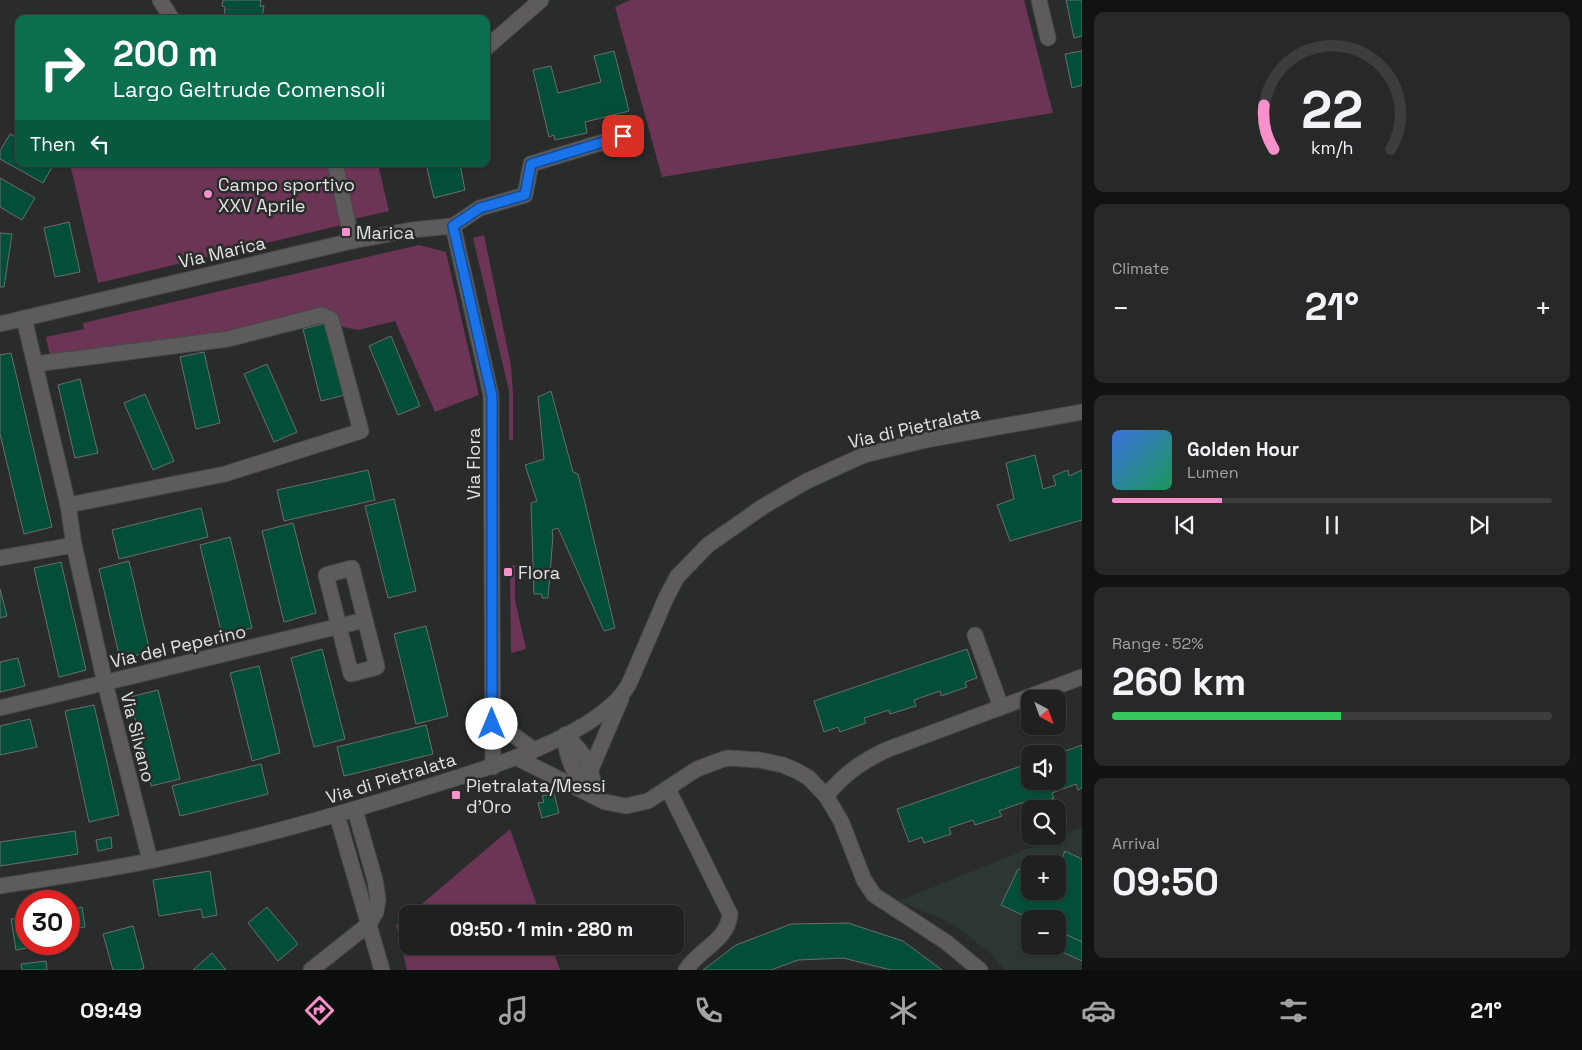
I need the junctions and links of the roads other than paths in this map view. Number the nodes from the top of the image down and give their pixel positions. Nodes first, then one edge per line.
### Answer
1 (160, 0) edge
2 (541, 0) edge
3 (1039, 0) edge
4 (169, 15) edge
5 (1048, 38) dead end
6 (490, 45) edge
7 (623, 136) dead end
8 (336, 167) edge
9 (453, 226) junction
10 (352, 241) junction
11 (24, 318) junction
12 (0, 324) edge
13 (35, 364) junction
14 (1082, 412) edge
15 (68, 505) junction
16 (74, 545) junction
17 (0, 558) edge
18 (365, 620) junction
19 (339, 626) junction
20 (975, 634) dead end
21 (1082, 677) edge
22 (105, 682) junction
23 (624, 694) junction
24 (492, 706) junction
25 (1001, 707) junction
26 (0, 708) edge
27 (565, 735) junction
28 (534, 750) junction
29 (517, 758) junction
30 (493, 767) junction
31 (591, 769) junction
32 (668, 789) junction
33 (826, 796) junction
34 (596, 797) junction
35 (355, 810) junction
36 (337, 815) junction
37 (150, 860) junction
38 (0, 886) edge
39 (369, 924) junction
40 (311, 970) edge
41 (382, 970) edge
42 (686, 970) edge
43 (980, 970) edge

1 - 4 street
2 - 6 street
3 - 5 street
7 - 9 street
8 - 10 street
9 - 10 street, Via Marica
9 - 24 street, Via Flora
10 - 11 street, Via Marica
11 - 12 street, Via Marica
11 - 13 street, Via Silvano
13 - 15 street, Via Silvano
13 - 15 street
14 - 23 street, Via di Pietralata
15 - 16 street, Via Silvano
16 - 17 street
16 - 22 street, Via Silvano
18 - 19 street, Via del Peperino
18 - 19 street
18 - 19 street
19 - 22 street, Via del Peperino
20 - 25 street
21 - 25 street
22 - 26 street, Via del Peperino
22 - 37 street, Via Silvano
23 - 27 street, Via di Pietralata
23 - 31 street
24 - 28 street, Via Flora
24 - 30 street, Via Flora
25 - 33 street
27 - 28 street, Via di Pietralata
27 - 31 street
27 - 34 street
28 - 29 street, Via di Pietralata
29 - 30 street, Via di Pietralata
29 - 34 street
30 - 35 street, Via di Pietralata
31 - 34 street
32 - 33 street
32 - 34 street
32 - 42 street
33 - 43 street
35 - 36 street, Via di Pietralata
35 - 39 street
36 - 37 street, Via di Pietralata
36 - 39 street
37 - 38 street, Via di Pietralata
39 - 40 street
39 - 41 street

